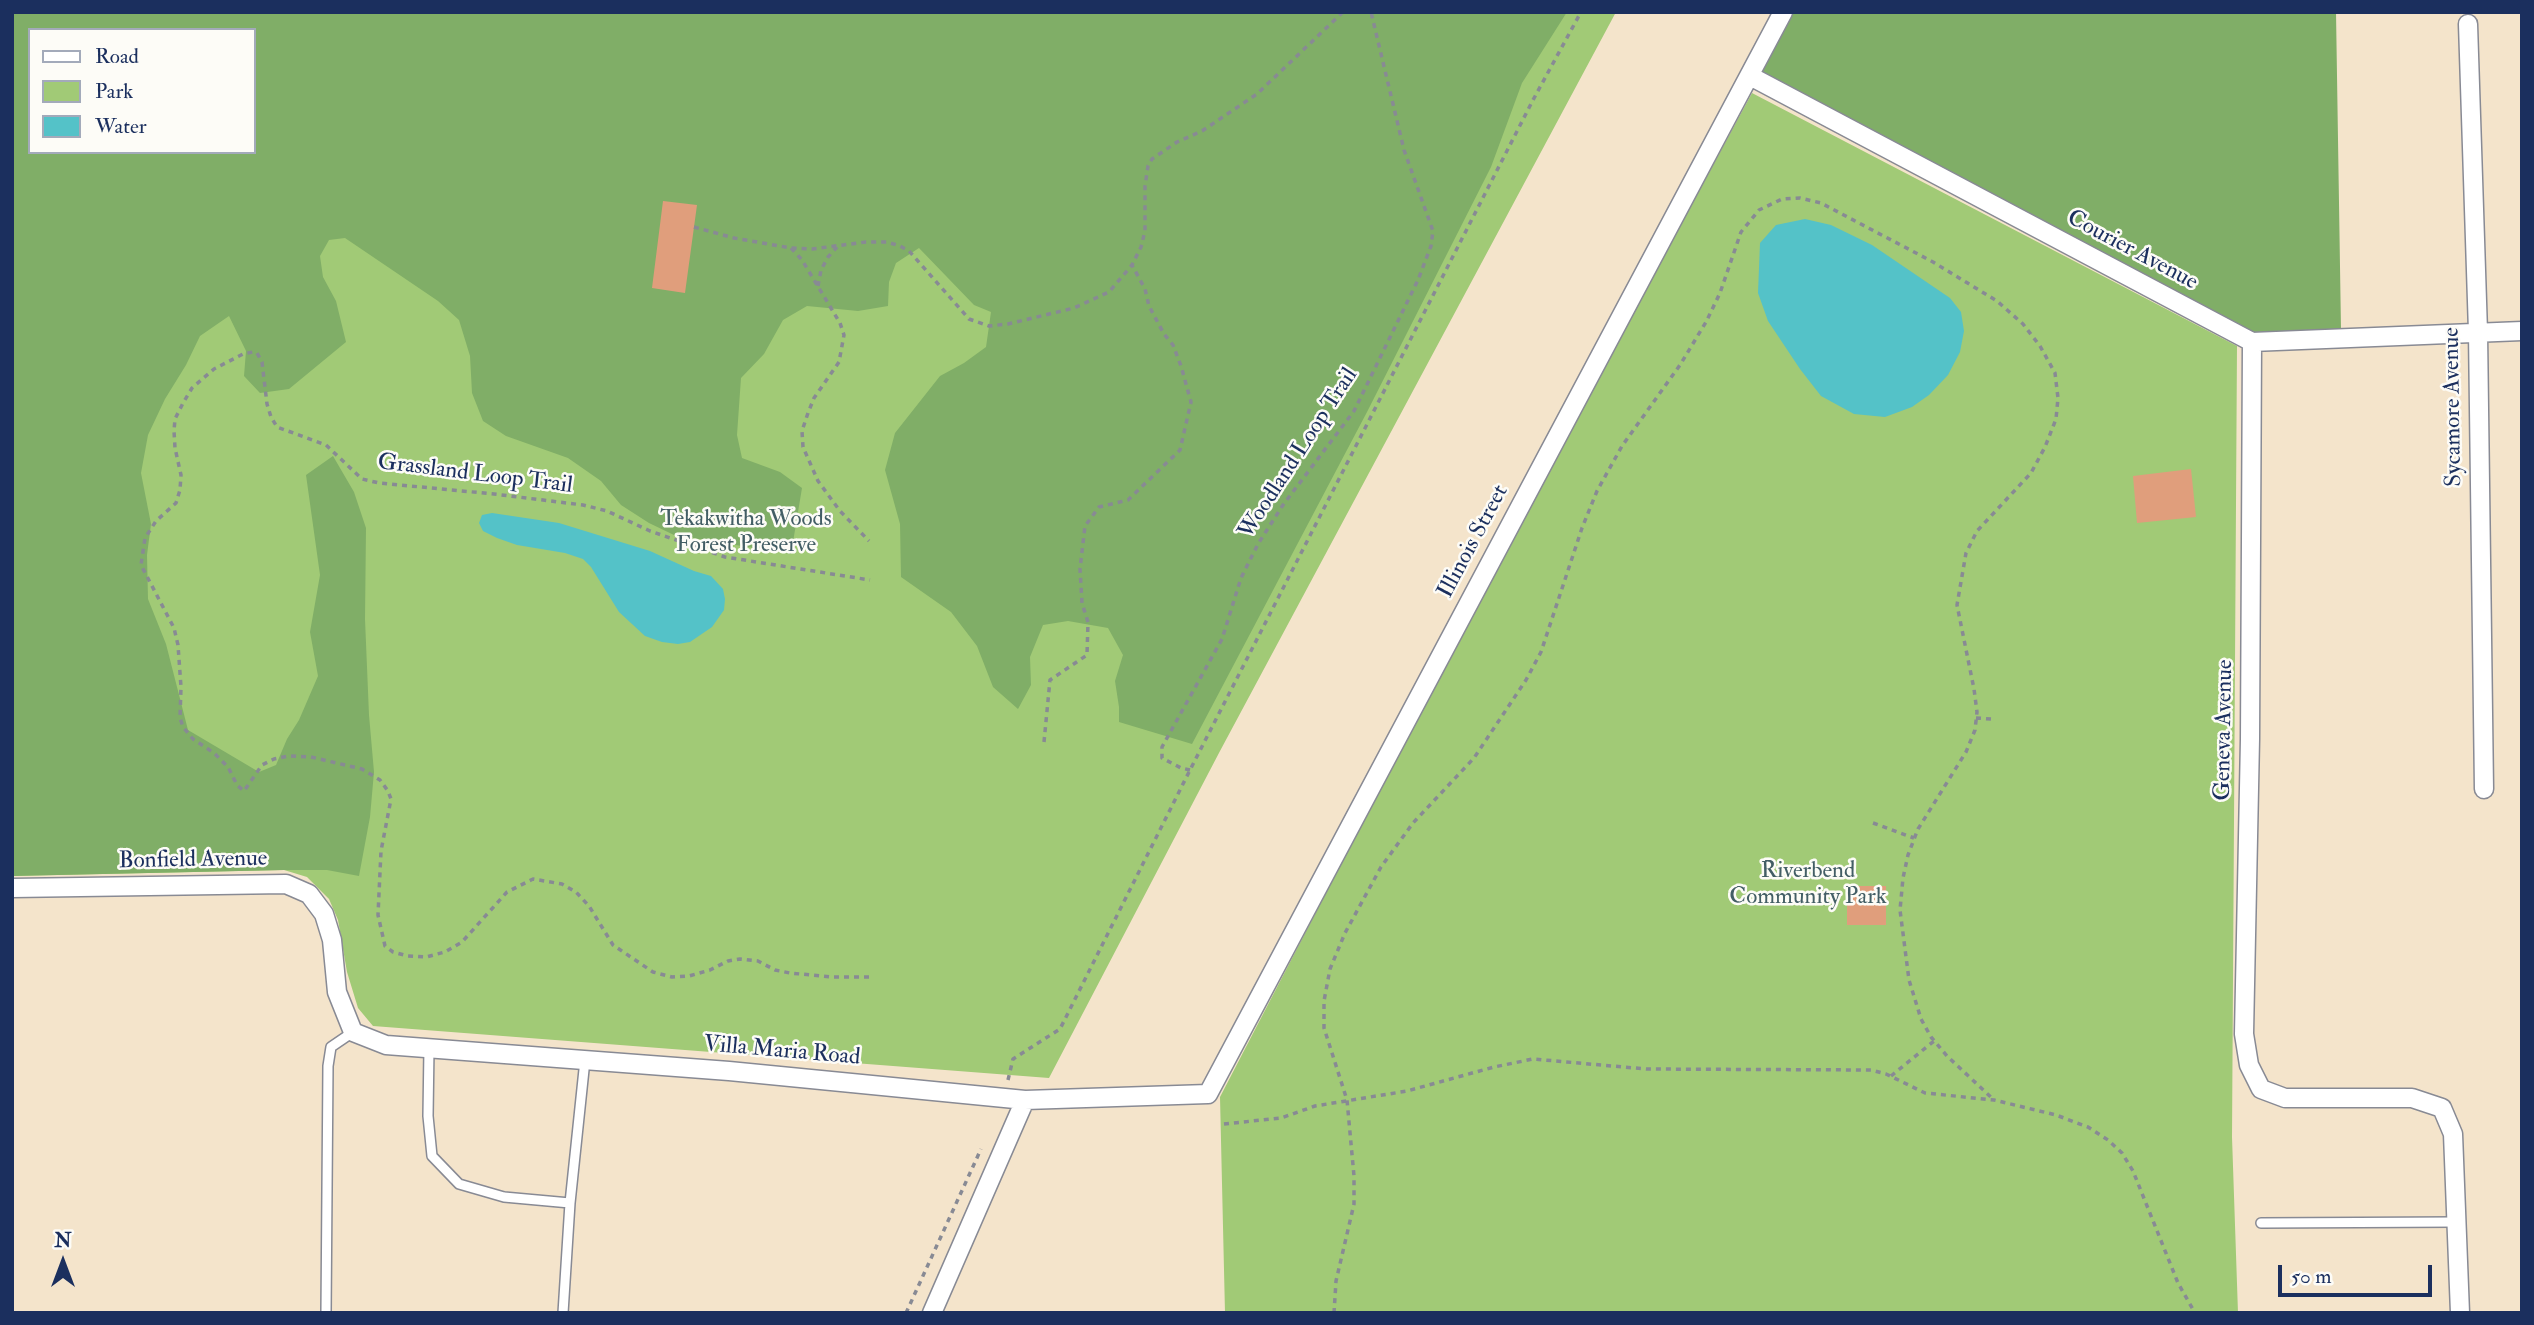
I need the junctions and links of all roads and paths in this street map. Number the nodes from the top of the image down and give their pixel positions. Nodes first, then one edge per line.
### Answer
1 (1343, 12) edge
2 (1371, 12) edge
3 (1581, 12) edge
4 (1783, 12) edge
5 (2468, 24) dead end
6 (1750, 76) junction
7 (694, 227) dead end
8 (838, 245) junction
9 (791, 248) junction
10 (1132, 265) junction
11 (818, 288) junction
12 (2522, 331) edge
13 (2477, 332) junction
14 (2252, 342) junction
15 (869, 541) dead end
16 (870, 580) dead end
17 (1976, 719) junction
18 (1991, 719) dead end
19 (1044, 742) dead end
20 (1190, 770) junction
21 (2484, 789) dead end
22 (1873, 823) dead end
23 (1914, 838) junction
24 (12, 888) edge
25 (869, 977) dead end
26 (1060, 1029) dead end
27 (353, 1032) junction
28 (1934, 1041) junction
29 (429, 1048) junction
30 (585, 1060) junction
31 (1891, 1076) junction
32 (1208, 1094) joint
33 (1025, 1100) junction
34 (1347, 1100) junction
35 (1994, 1100) junction
36 (1224, 1124) dead end
37 (570, 1203) junction
38 (2456, 1222) junction
39 (2261, 1223) dead end
40 (326, 1313) edge
41 (562, 1313) edge
42 (932, 1313) edge
43 (1334, 1313) edge
44 (2195, 1313) edge
45 (2460, 1313) edge

1 - 10 path
2 - 20 path, Woodland Loop Trail
3 - 20 path
4 - 6 street, Illinois Street
5 - 13 street, Sycamore Avenue
6 - 14 street, Courier Avenue
6 - 32 street, Illinois Street
7 - 9 path
8 - 9 path
8 - 10 path
8 - 11 path
9 - 11 path
10 - 19 path
11 - 15 path
12 - 13 street
13 - 14 street
13 - 21 street, Sycamore Avenue
14 - 38 street, Geneva Avenue
16 - 25 path, Grassland Loop Trail
17 - 18 path
17 - 23 path
17 - 34 path
20 - 26 path
22 - 23 path
23 - 28 path
24 - 27 street, Bonfield Avenue
27 - 29 street, Villa Maria Road
27 - 40 lane
28 - 31 path
28 - 35 path
29 - 30 street, Villa Maria Road
29 - 37 lane
30 - 33 street, Villa Maria Road
30 - 37 lane
31 - 34 path
31 - 35 path
32 - 33 street, Villa Maria Road
33 - 42 street
34 - 36 path
34 - 43 path
35 - 44 path
37 - 41 lane
38 - 39 lane
38 - 45 street

